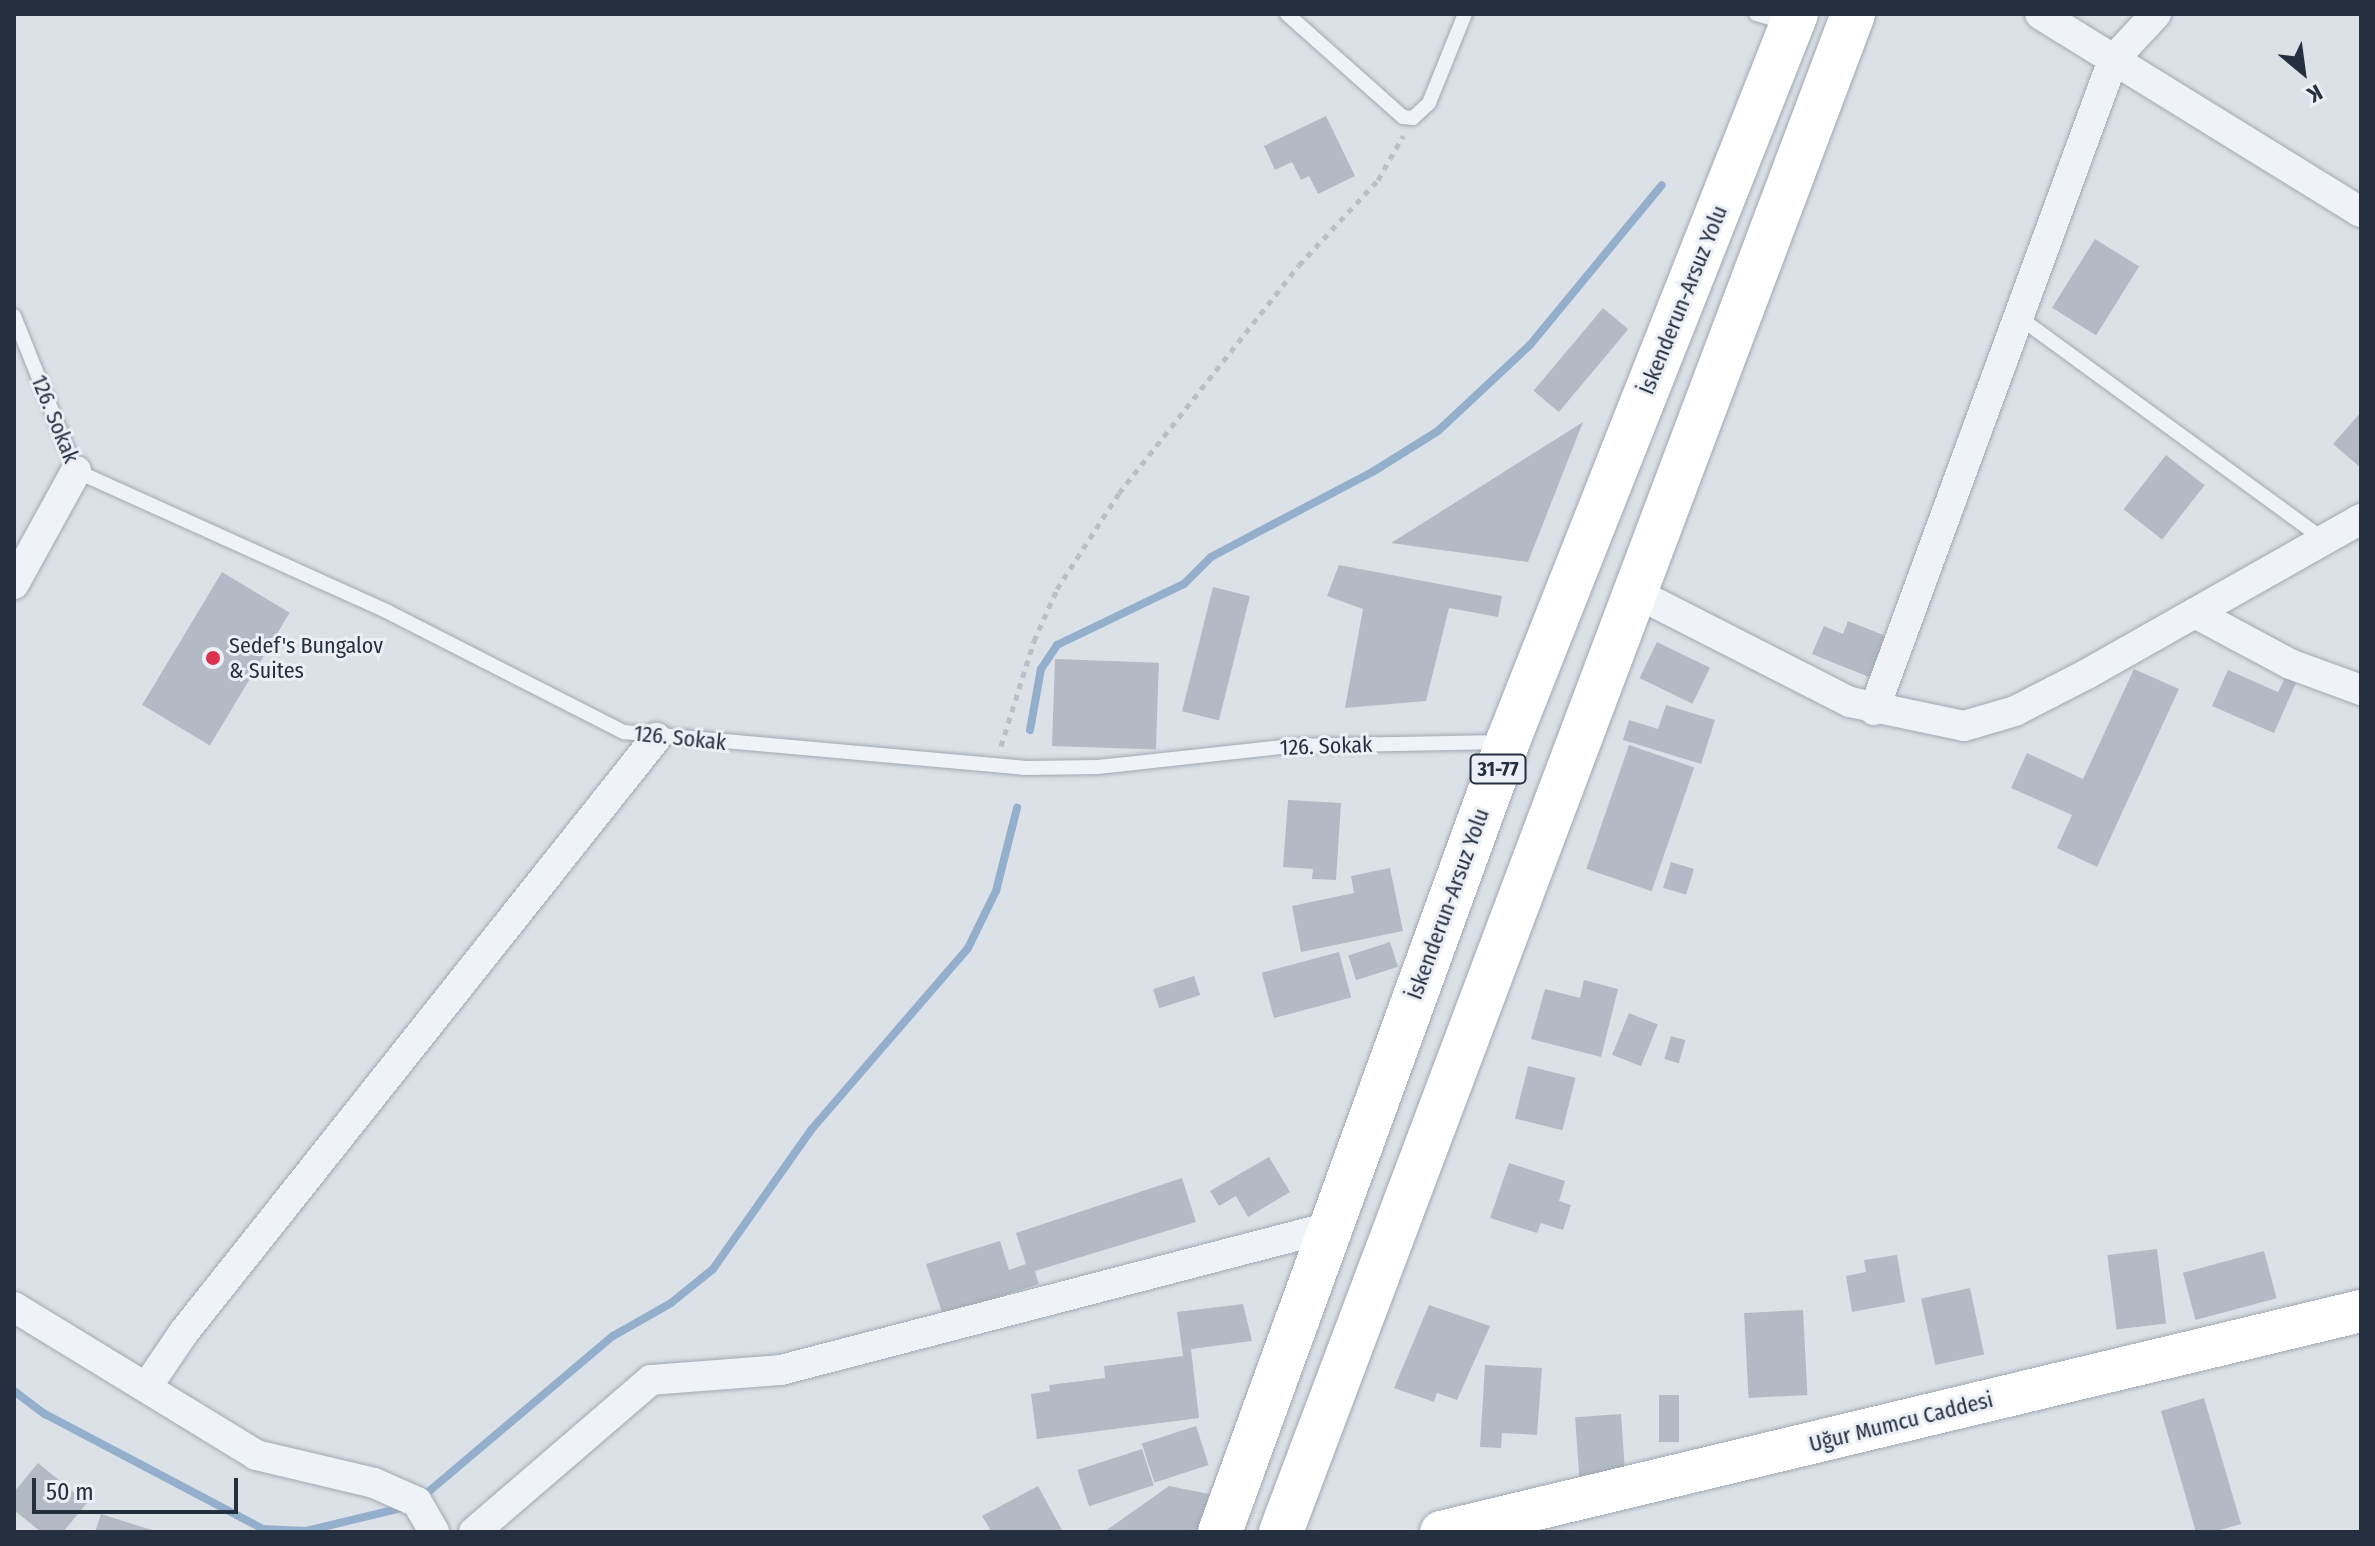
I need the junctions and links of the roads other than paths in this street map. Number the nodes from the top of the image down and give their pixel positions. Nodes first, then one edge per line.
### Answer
1 (1287, 14) edge
2 (1465, 14) edge
3 (1853, 14) edge
4 (2040, 14) edge
5 (2156, 14) edge
6 (1781, 17) edge
7 (2113, 60) junction
8 (2361, 212) edge
9 (14, 316) edge
10 (2020, 318) junction
11 (76, 471) junction
12 (2361, 519) edge
13 (2323, 539) junction
14 (14, 584) edge
15 (1632, 591) junction
16 (2195, 613) junction
17 (2361, 690) edge
18 (1874, 710) junction
19 (656, 738) junction
20 (1508, 741) junction
21 (1330, 1227) junction
22 (14, 1307) edge
23 (2361, 1311) edge
24 (148, 1385) junction
25 (434, 1532) edge
26 (474, 1532) edge
27 (1220, 1532) edge
28 (1281, 1532) edge
29 (1441, 1532) edge

1 - 2 lane
3 - 15 main road
4 - 7 street
5 - 7 street
6 - 20 main road, İskenderun-Arsuz Yolu / 31-77
7 - 8 street
7 - 10 street
9 - 11 lane, 126. Sokak
10 - 13 lane
10 - 18 street
11 - 14 street
11 - 19 lane, 126. Sokak
12 - 13 street
13 - 16 street
15 - 18 street
15 - 28 main road
16 - 17 street
16 - 18 street
19 - 20 lane, 126. Sokak
19 - 24 street
20 - 21 main road, İskenderun-Arsuz Yolu / 31-77
21 - 26 street
21 - 27 main road, İskenderun-Arsuz Yolu / 31-77
22 - 24 street
23 - 29 street, Uğur Mumcu Caddesi
24 - 25 street

